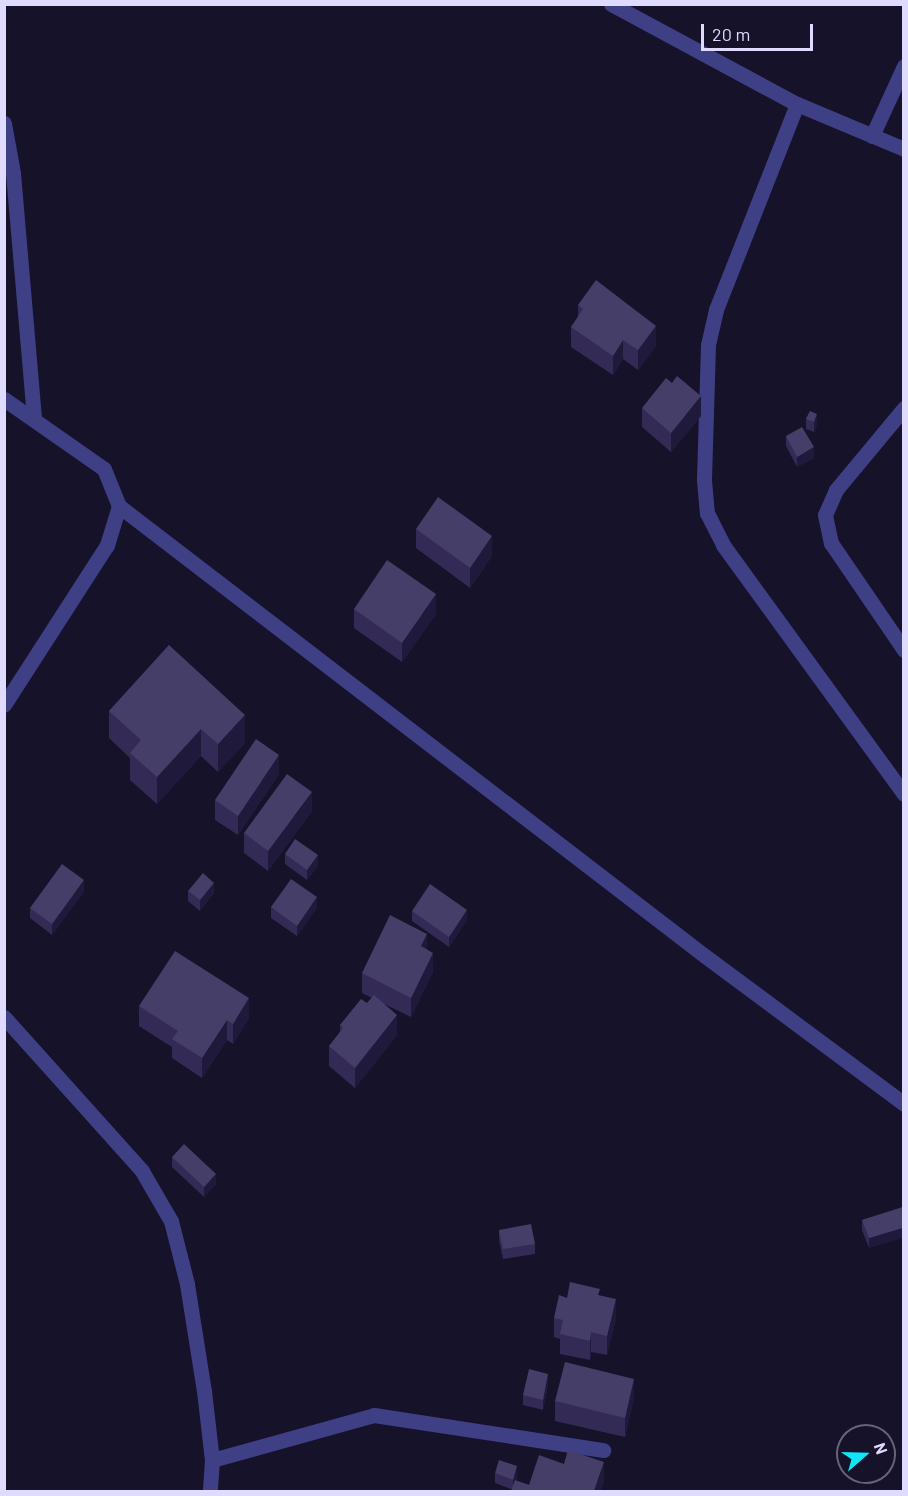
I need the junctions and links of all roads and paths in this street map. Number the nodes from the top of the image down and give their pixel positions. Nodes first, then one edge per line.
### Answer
1 (611, 4) edge
2 (903, 66) edge
3 (797, 104) junction
4 (4, 123) edge
5 (872, 136) junction
6 (903, 149) edge
7 (4, 399) edge
8 (903, 408) edge
9 (33, 419) junction
10 (119, 506) junction
11 (903, 650) edge
12 (4, 705) edge
13 (903, 794) edge
14 (4, 1017) edge
15 (903, 1104) edge
16 (603, 1450) dead end
17 (212, 1460) junction
18 (210, 1491) edge

1 - 3 street
2 - 5 street
3 - 5 street
3 - 13 street
4 - 9 street
5 - 6 street
7 - 9 street
8 - 11 street
9 - 10 street
10 - 12 street
10 - 15 street
14 - 17 street
16 - 17 street
17 - 18 street

